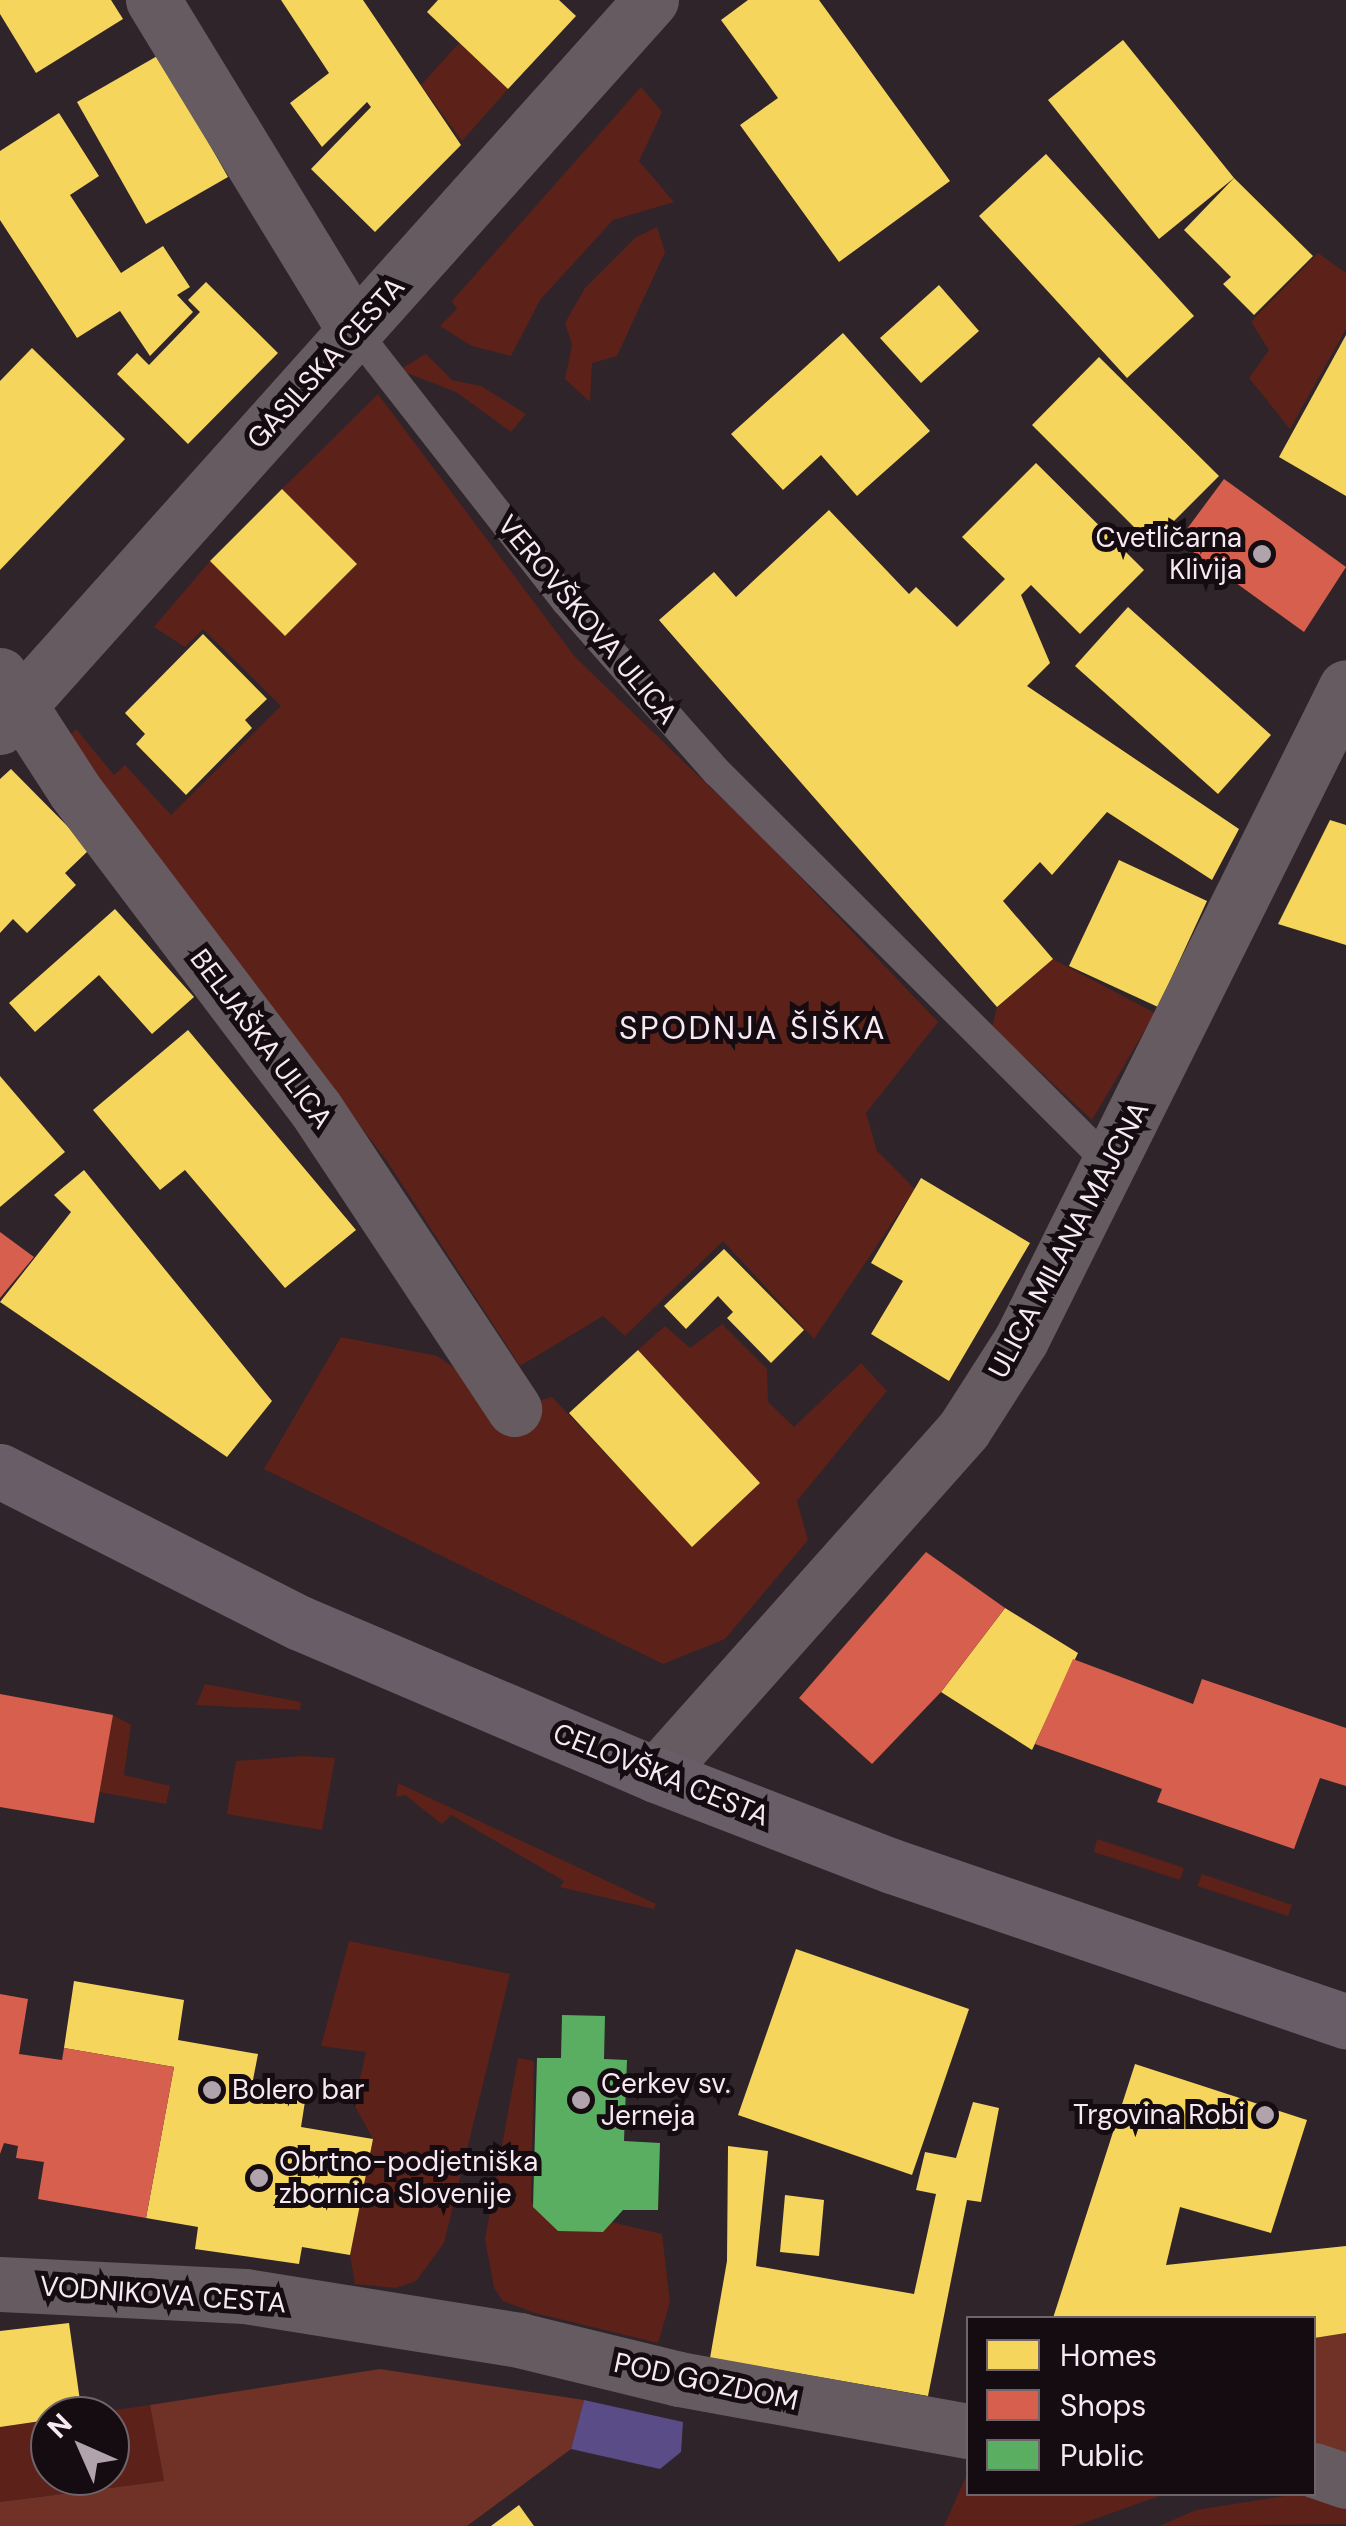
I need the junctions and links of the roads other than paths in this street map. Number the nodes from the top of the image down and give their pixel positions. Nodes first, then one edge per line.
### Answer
1 (153, 0) edge
2 (632, 7) edge
3 (354, 331) junction
4 (1346, 687) edge
5 (7, 702) edge
6 (1329, 771) edge
7 (1112, 1166) junction
8 (514, 1408) dead end
9 (0, 1470) edge
10 (656, 1774) junction
11 (1346, 2021) edge
12 (0, 2284) edge
13 (444, 2329) joint
14 (966, 2431) edge
15 (1316, 2471) edge
16 (1346, 2481) edge

1 - 3 street, VEROVŠKOVA ULICA
2 - 3 street, GASILSKA CESTA
3 - 5 street, GASILSKA CESTA
3 - 7 lane, VEROVŠKOVA ULICA
4 - 6 street, ULICA MILANA MAJCNA
5 - 8 street, BELJAŠKA ULICA
6 - 7 street, ULICA MILANA MAJCNA
7 - 10 street, ULICA MILANA MAJCNA
9 - 10 main road, CELOVŠKA CESTA
10 - 11 main road, CELOVŠKA CESTA
12 - 13 street, VODNIKOVA CESTA
13 - 14 street, POD GOZDOM
15 - 16 street

